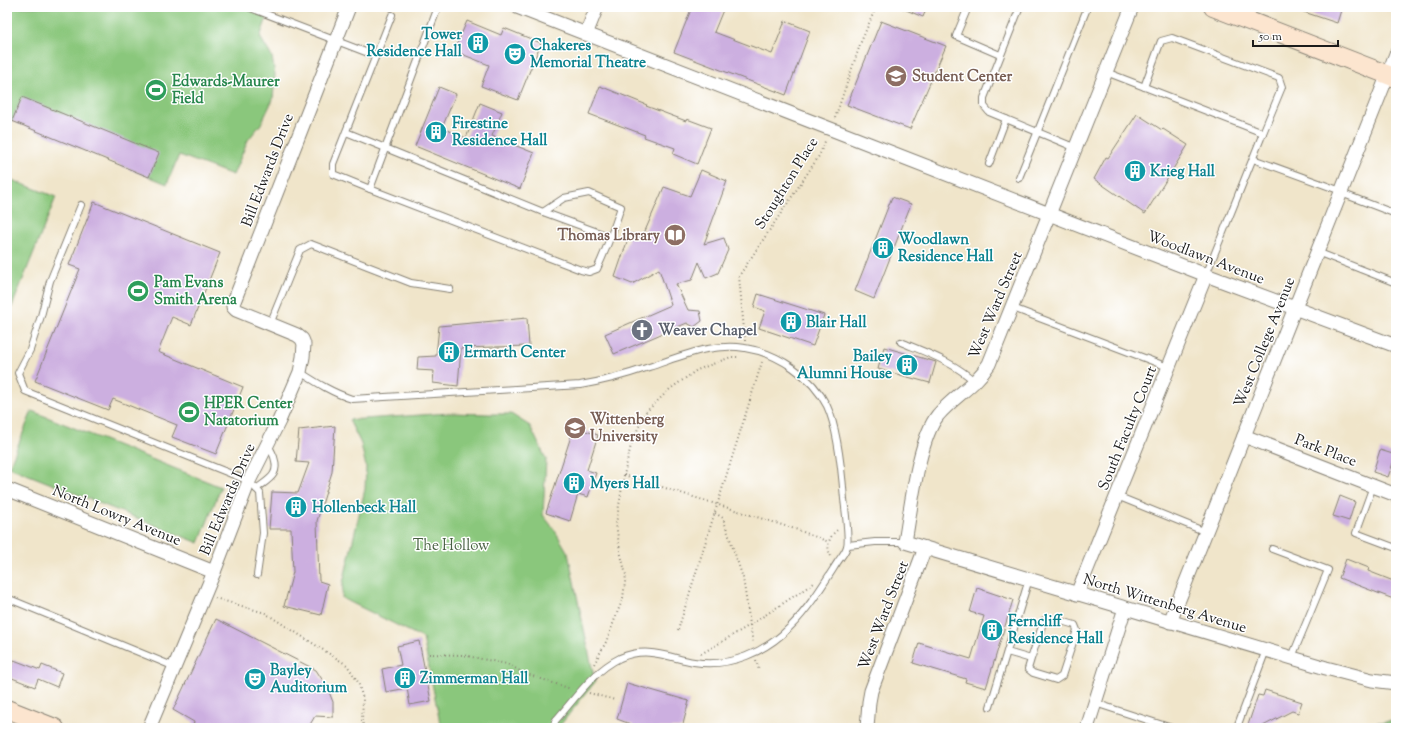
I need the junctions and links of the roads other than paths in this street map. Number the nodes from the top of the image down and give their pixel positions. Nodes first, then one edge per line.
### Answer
1 (248, 7) edge
2 (349, 7) edge
3 (438, 7) edge
4 (517, 7) edge
5 (597, 7) edge
6 (1020, 7) edge
7 (1084, 7) edge
8 (1132, 7) edge
9 (1221, 8) edge
10 (966, 12) dead end
11 (392, 15) dead end
12 (586, 34) junction
13 (335, 41) junction
14 (1396, 54) edge
15 (1000, 55) junction
16 (376, 56) junction
17 (1106, 72) junction
18 (1392, 76) edge
19 (1144, 87) junction
20 (1006, 119) junction
21 (346, 132) junction
22 (1038, 133) junction
23 (1263, 133) junction
24 (385, 148) junction
25 (1076, 148) junction
26 (1253, 159) junction
27 (989, 164) dead end
28 (1019, 178) dead end
29 (370, 189) junction
30 (1341, 192) junction
31 (81, 205) dead end
32 (543, 212) junction
33 (1050, 213) junction
34 (1396, 214) edge
35 (611, 237) junction
36 (1317, 252) junction
37 (1206, 275) junction
38 (1396, 283) edge
39 (450, 289) dead end
40 (1012, 308) junction
41 (1295, 308) junction
42 (270, 324) junction
43 (900, 342) dead end
44 (1396, 346) edge
45 (1168, 367) junction
46 (300, 372) junction
47 (975, 382) junction
48 (1244, 436) junction
49 (267, 445) junction
50 (253, 485) junction
51 (1373, 486) junction
52 (7, 488) edge
53 (1396, 494) edge
54 (1117, 496) junction
55 (1206, 532) junction
56 (905, 542) junction
57 (848, 545) junction
58 (926, 548) junction
59 (1396, 548) edge
60 (1272, 549) dead end
61 (214, 572) junction
62 (257, 575) dead end
63 (1029, 579) junction
64 (1077, 594) junction
65 (7, 598) edge
66 (1125, 608) junction
67 (1170, 622) junction
68 (1266, 650) junction
69 (1007, 652) junction
70 (1292, 657) junction
71 (1031, 659) junction
72 (175, 667) junction
73 (1396, 683) edge
74 (1095, 703) junction
75 (990, 708) dead end
76 (7, 709) edge
77 (55, 728) edge
78 (149, 728) edge
79 (554, 728) edge
80 (867, 728) edge
81 (1087, 728) edge
82 (1172, 728) edge
83 (1235, 728) edge

1 - 13 lane
2 - 13 street, Bill Edwards Drive
3 - 24 lane
4 - 12 street
5 - 12 street
6 - 15 lane
7 - 22 lane
8 - 17 street, West Ward Street
9 - 18 street
10 - 15 lane
11 - 16 lane
12 - 33 street, Woodlawn Avenue
13 - 16 lane
13 - 42 street, Bill Edwards Drive
14 - 18 street, West College Avenue
15 - 20 lane
16 - 21 lane
17 - 19 lane
17 - 25 street, West Ward Street
18 - 30 street, West College Avenue
19 - 23 lane
19 - 23 lane
20 - 22 lane
20 - 27 lane
21 - 24 lane
21 - 29 lane
22 - 25 lane
22 - 28 lane
23 - 26 lane
24 - 29 lane
24 - 32 lane
25 - 33 street, West Ward Street
26 - 30 lane
26 - 37 lane
29 - 35 lane
30 - 34 lane
30 - 36 street, West College Avenue
31 - 50 lane
32 - 35 lane
32 - 35 lane
33 - 37 street, Woodlawn Avenue
33 - 40 street, West Ward Street
36 - 38 lane
36 - 41 street, West College Avenue
37 - 41 street, Woodlawn Avenue
37 - 45 street, South Faculty Court
39 - 42 lane
40 - 45 lane
40 - 47 street, West Ward Street
41 - 44 street, Woodlawn Avenue
41 - 48 street, West College Avenue
42 - 46 street, Bill Edwards Drive
43 - 47 lane
45 - 54 street, South Faculty Court
46 - 49 street, Bill Edwards Drive
46 - 57 lane
47 - 56 street, West Ward Street
48 - 51 street, Park Place
48 - 55 street, West College Avenue
49 - 50 street, Bill Edwards Drive
49 - 50 lane
50 - 61 street, Bill Edwards Drive
50 - 62 lane
51 - 53 street, Park Place
51 - 59 lane
52 - 61 street, North Lowry Avenue
54 - 55 lane
54 - 64 street, South Faculty Court
55 - 67 street, West College Avenue
56 - 57 lane
56 - 58 street, West Ward Street
57 - 79 lane
58 - 63 street, North Wittenberg Avenue
58 - 80 street, West Ward Street
60 - 70 lane
61 - 72 street, Bill Edwards Drive
63 - 64 street, North Wittenberg Avenue
63 - 69 lane
64 - 66 street, North Wittenberg Avenue
65 - 72 lane
66 - 67 street, North Wittenberg Avenue
66 - 74 street
67 - 68 street, North Wittenberg Avenue
68 - 70 street, North Wittenberg Avenue
68 - 83 lane
69 - 71 lane
69 - 75 lane
70 - 73 street, North Wittenberg Avenue
71 - 71 lane
72 - 78 street, Bill Edwards Drive
74 - 81 street
74 - 82 lane
76 - 77 street

